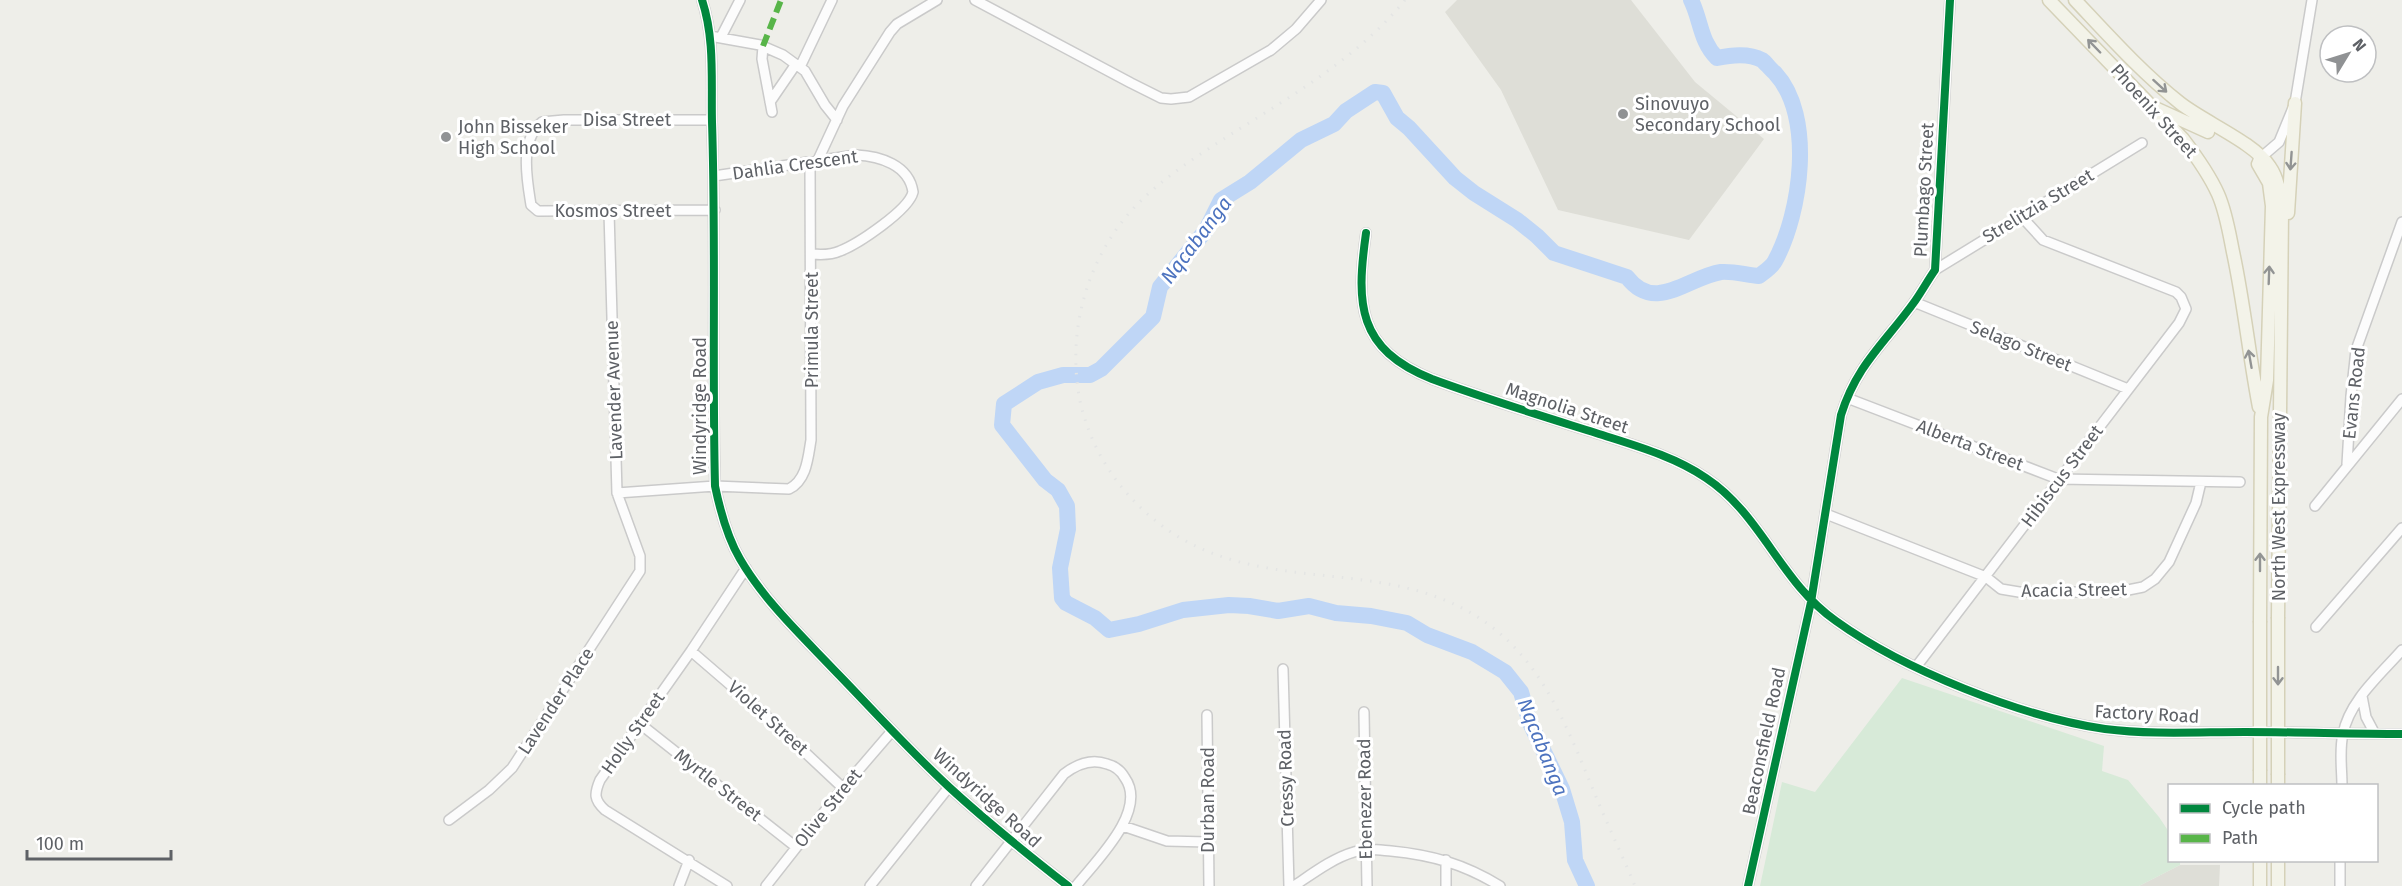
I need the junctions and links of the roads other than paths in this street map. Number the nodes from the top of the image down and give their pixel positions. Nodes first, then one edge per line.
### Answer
1 (702, 0) edge
2 (740, 0) edge
3 (832, 0) edge
4 (937, 0) edge
5 (975, 0) edge
6 (1321, 0) edge
7 (1950, 0) edge
8 (2049, 0) edge
9 (2074, 0) edge
10 (2312, 0) edge
11 (710, 36) junction
12 (721, 37) junction
13 (763, 46) junction
14 (798, 65) junction
15 (2295, 103) junction
16 (2155, 108) junction
17 (712, 120) junction
18 (837, 120) junction
19 (2142, 143) dead end
20 (2259, 159) junction
21 (814, 163) junction
22 (714, 176) junction
23 (528, 188) joint
24 (715, 210) junction
25 (609, 212) junction
26 (2021, 216) junction
27 (2402, 222) edge
28 (2281, 229) joint
29 (1366, 233) dead end
30 (812, 254) junction
31 (1935, 270) junction
32 (1914, 302) junction
33 (2281, 303) junction
34 (2128, 389) junction
35 (1847, 398) junction
36 (2402, 399) edge
37 (2262, 417) junction
38 (2347, 464) junction
39 (2058, 479) junction
40 (2201, 482) junction
41 (2240, 482) dead end
42 (716, 486) junction
43 (617, 493) junction
44 (2314, 506) dead end
45 (1826, 514) junction
46 (2402, 528) edge
47 (641, 564) joint
48 (746, 568) junction
49 (1986, 577) junction
50 (1811, 602) junction
51 (2316, 627) dead end
52 (2402, 650) edge
53 (691, 651) junction
54 (1916, 667) junction
55 (1283, 669) dead end
56 (2362, 696) junction
57 (1364, 712) dead end
58 (1207, 714) dead end
59 (639, 723) junction
60 (892, 731) junction
61 (2343, 734) junction
62 (2375, 734) junction
63 (2402, 734) edge
64 (2278, 780) edge
65 (2260, 784) edge
66 (2342, 784) edge
67 (949, 787) junction
68 (843, 788) junction
69 (449, 820) dead end
70 (1123, 826) junction
71 (1010, 841) junction
72 (1208, 842) junction
73 (796, 847) junction
74 (1367, 849) junction
75 (689, 860) junction
76 (1446, 860) junction
77 (2260, 862) edge
78 (2278, 862) edge
79 (2340, 862) edge
80 (679, 886) edge
81 (727, 886) edge
82 (766, 886) edge
83 (870, 886) edge
84 (976, 886) edge
85 (1068, 886) edge
86 (1076, 886) edge
87 (1209, 886) edge
88 (1292, 886) edge
89 (1367, 886) edge
90 (1446, 886) edge
91 (1500, 886) edge
92 (1748, 886) edge
93 (2260, 886) edge
94 (2278, 886) edge
95 (2340, 886) edge

1 - 11 street, Windyridge Road
2 - 12 street
3 - 14 street
4 - 18 street
5 - 6 street
7 - 31 street, Plumbago Street
16 -> 8 main road, Phoenix Street
9 -> 20 main road, Phoenix Street
10 - 15 street
11 - 12 street
11 - 17 street, Windyridge Road
12 - 13 street
13 - 14 street
13 - 14 street
14 - 18 street
15 - 20 street
15 -> 33 main road
16 - 20 main road
37 -> 16 main road, Phoenix Street
17 - 22 street, Windyridge Road
17 - 23 street, Disa Street
18 - 21 street
19 - 26 street, Strelitzia Street
20 - 28 main road, Phoenix Street
37 -> 20 main road
21 - 22 street, Dahlia Crescent
21 - 30 street, Primula Street
21 - 30 street, Dahlia Crescent
22 - 24 street, Windyridge Road
23 - 25 street, Kosmos Street
24 - 25 street, Kosmos Street
24 - 42 street, Windyridge Road
25 - 43 street, Lavender Avenue
26 - 31 street, Strelitzia Street
26 - 34 street, Hibiscus Street
27 - 38 street, Evans Road
28 - 33 main road, North West Expressway
29 - 50 street, Magnolia Street
30 - 42 street, Primula Street
31 - 32 street, Plumbago Street
32 - 34 street, Selago Street
32 - 35 street, Plumbago Street
33 -> 64 main road, North West Expressway, bridge
34 - 39 street, Hibiscus Street
35 - 39 street, Alberta Street
35 - 45 street, Plumbago Street
36 - 38 street
65 -> 37 main road, North West Expressway, bridge
38 - 44 street
39 - 40 street, Alberta Street
39 - 49 street, Hibiscus Street
40 - 41 street, Alberta Street
40 - 49 street, Acacia Street
42 - 43 street
42 - 48 street, Windyridge Road
43 - 47 street, Lavender Avenue
45 - 49 street, Acacia Street
45 - 50 street, Plumbago Street
46 - 51 street
47 - 69 street, Lavender Place
48 - 53 street, Holly Street
48 - 60 street, Windyridge Road
49 - 54 street, Hibiscus Street
50 - 54 street, Factory Road
50 - 92 street, Beaconsfield Road
52 - 56 street
53 - 59 street, Holly Street
53 - 68 street, Violet Street
54 - 61 street, Factory Road
55 - 88 street, Cressy Road
56 - 61 street
56 - 62 street
57 - 74 street, Ebenezer Road
58 - 72 street, Durban Road
59 - 73 street, Myrtle Street
59 - 75 street, Holly Street
60 - 67 street, Windyridge Road
60 - 68 street, Olive Street
61 - 62 street, Factory Road
61 - 66 street
62 - 63 street, Factory Road
67 - 71 street, Windyridge Road
67 - 83 street
68 - 73 street, Olive Street
70 - 71 street
70 - 72 street
70 - 86 street
71 - 84 street
71 - 85 street, Windyridge Road
72 - 87 street, Durban Road
73 - 82 street, Olive Street
74 - 76 street
74 - 88 street
74 - 89 street, Ebenezer Road
75 - 80 street
75 - 81 street, Holly Street
76 - 90 street
76 - 91 street
77 - 93 main road
78 - 94 main road
79 - 95 street

